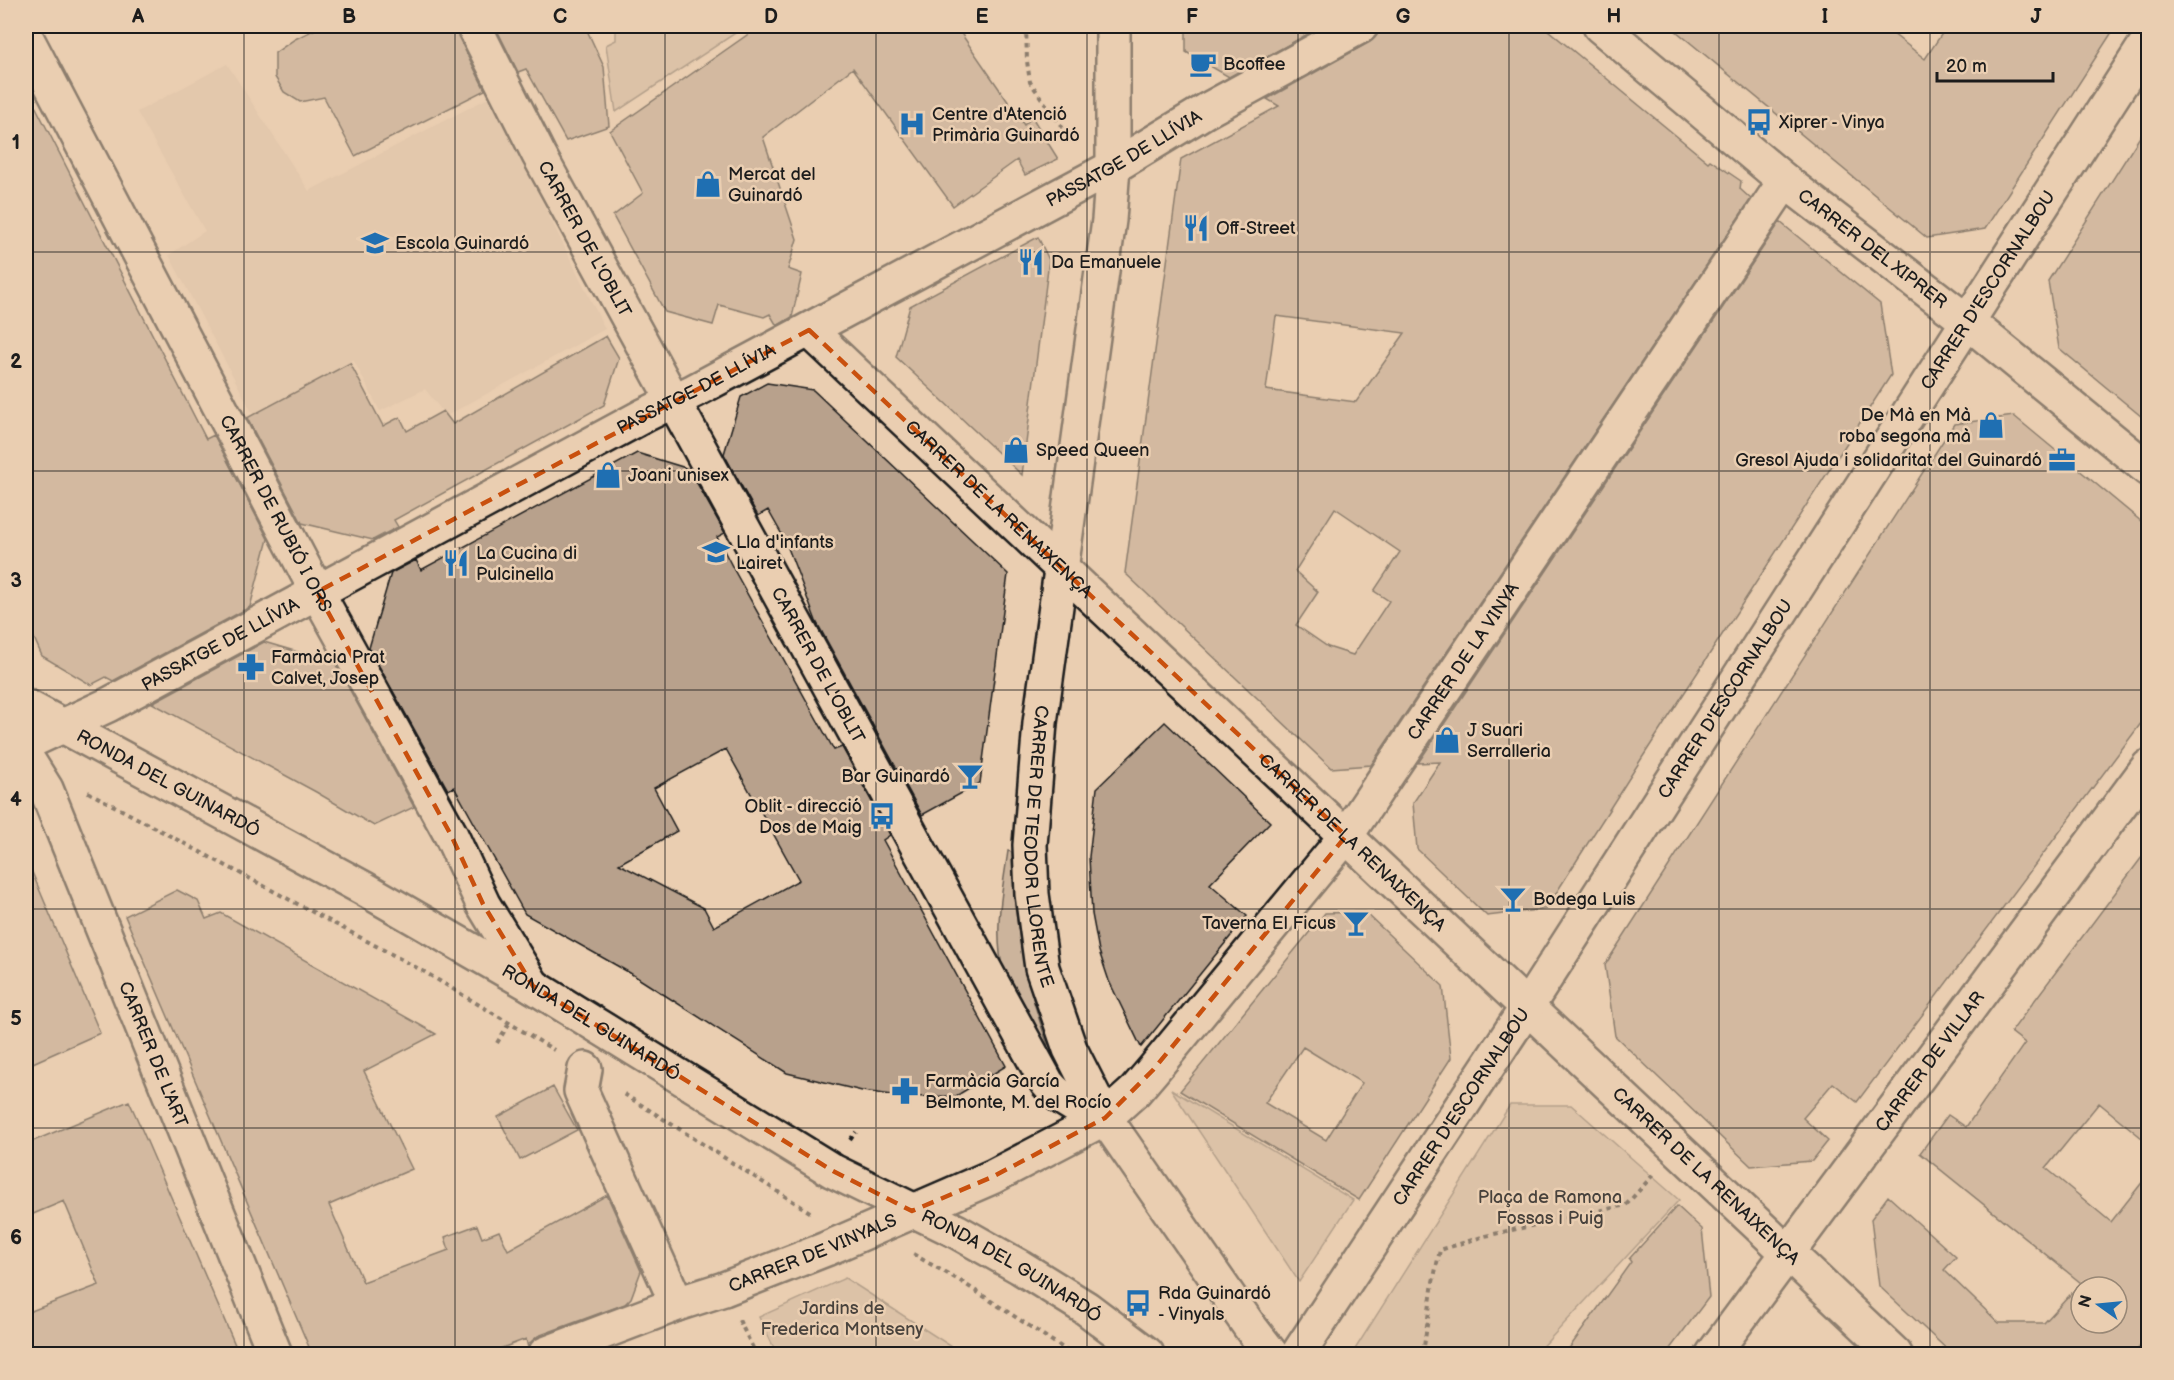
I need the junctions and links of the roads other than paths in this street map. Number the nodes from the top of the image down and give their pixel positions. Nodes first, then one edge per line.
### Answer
1 (474, 26) edge
2 (1113, 26) edge
3 (1361, 26) edge
4 (1600, 26) edge
5 (26, 37) edge
6 (2148, 41) edge
7 (1113, 167) junction
8 (1785, 181) junction
9 (1968, 322) junction
10 (809, 330) junction
11 (674, 400) junction
12 (2148, 470) edge
13 (1063, 569) junction
14 (317, 592) junction
15 (26, 706) edge
16 (65, 726) junction
17 (26, 743) edge
18 (26, 757) edge
19 (2148, 767) edge
20 (1346, 836) junction
21 (533, 986) junction
22 (1527, 1007) junction
23 (585, 1069) road end
24 (1106, 1118) junction
25 (912, 1211) junction
26 (1790, 1254) junction
27 (677, 1304) junction
28 (275, 1354) edge
29 (545, 1354) edge
30 (1147, 1354) edge
31 (1272, 1354) edge
32 (1298, 1354) edge
33 (1713, 1354) edge
34 (1895, 1354) edge

1 - 11 street, CARRER DE L'OBLIT
2 - 7 street, CARRER DE TEODOR LLORENTE
3 - 7 street, PASSATGE DE LLÍVIA
4 - 8 street, CARRER DEL XIPRER
5 - 14 street, CARRER DE RUBIÓ I ORS
6 - 9 street, CARRER D'ESCORNALBOU
7 - 10 street, PASSATGE DE LLÍVIA
7 - 13 street, CARRER DE TEODOR LLORENTE
8 - 9 street, CARRER DEL XIPRER
8 - 20 street, CARRER DE LA VINYA
9 - 12 street, CARRER DEL XIPRER
9 - 22 street, CARRER D'ESCORNALBOU
10 - 11 street, PASSATGE DE LLÍVIA
10 - 13 street, CARRER DE LA RENAIXENÇA
11 - 14 street, PASSATGE DE LLÍVIA
11 - 24 street, CARRER DE L'OBLIT
13 - 20 street, CARRER DE LA RENAIXENÇA
13 - 24 street, CARRER DE TEODOR LLORENTE
14 - 16 street, PASSATGE DE LLÍVIA
14 - 21 street, CARRER DE RUBIÓ I ORS
15 - 16 street, RONDA DEL GUINARDÓ
16 - 17 street, PASSATGE DE LLÍVIA
16 - 21 street, RONDA DEL GUINARDÓ
18 - 28 street, CARRER DE L'ART
19 - 26 street, CARRER DE VILLAR
20 - 22 street, CARRER DE LA RENAIXENÇA
20 - 24 street, CARRER DE LA VINYA
21 - 25 street, RONDA DEL GUINARDÓ
22 - 26 street, CARRER DE LA RENAIXENÇA
22 - 32 street, CARRER D'ESCORNALBOU
23 - 27 street
24 - 25 street, CARRER DE VINYALS
24 - 31 street, CARRER DE TEODOR LLORENTE
25 - 27 street, CARRER DE VINYALS
25 - 30 street, RONDA DEL GUINARDÓ
26 - 33 street, CARRER DE VILLAR
26 - 34 street, CARRER DE LA RENAIXENÇA
27 - 29 street, CARRER DE VINYALS

